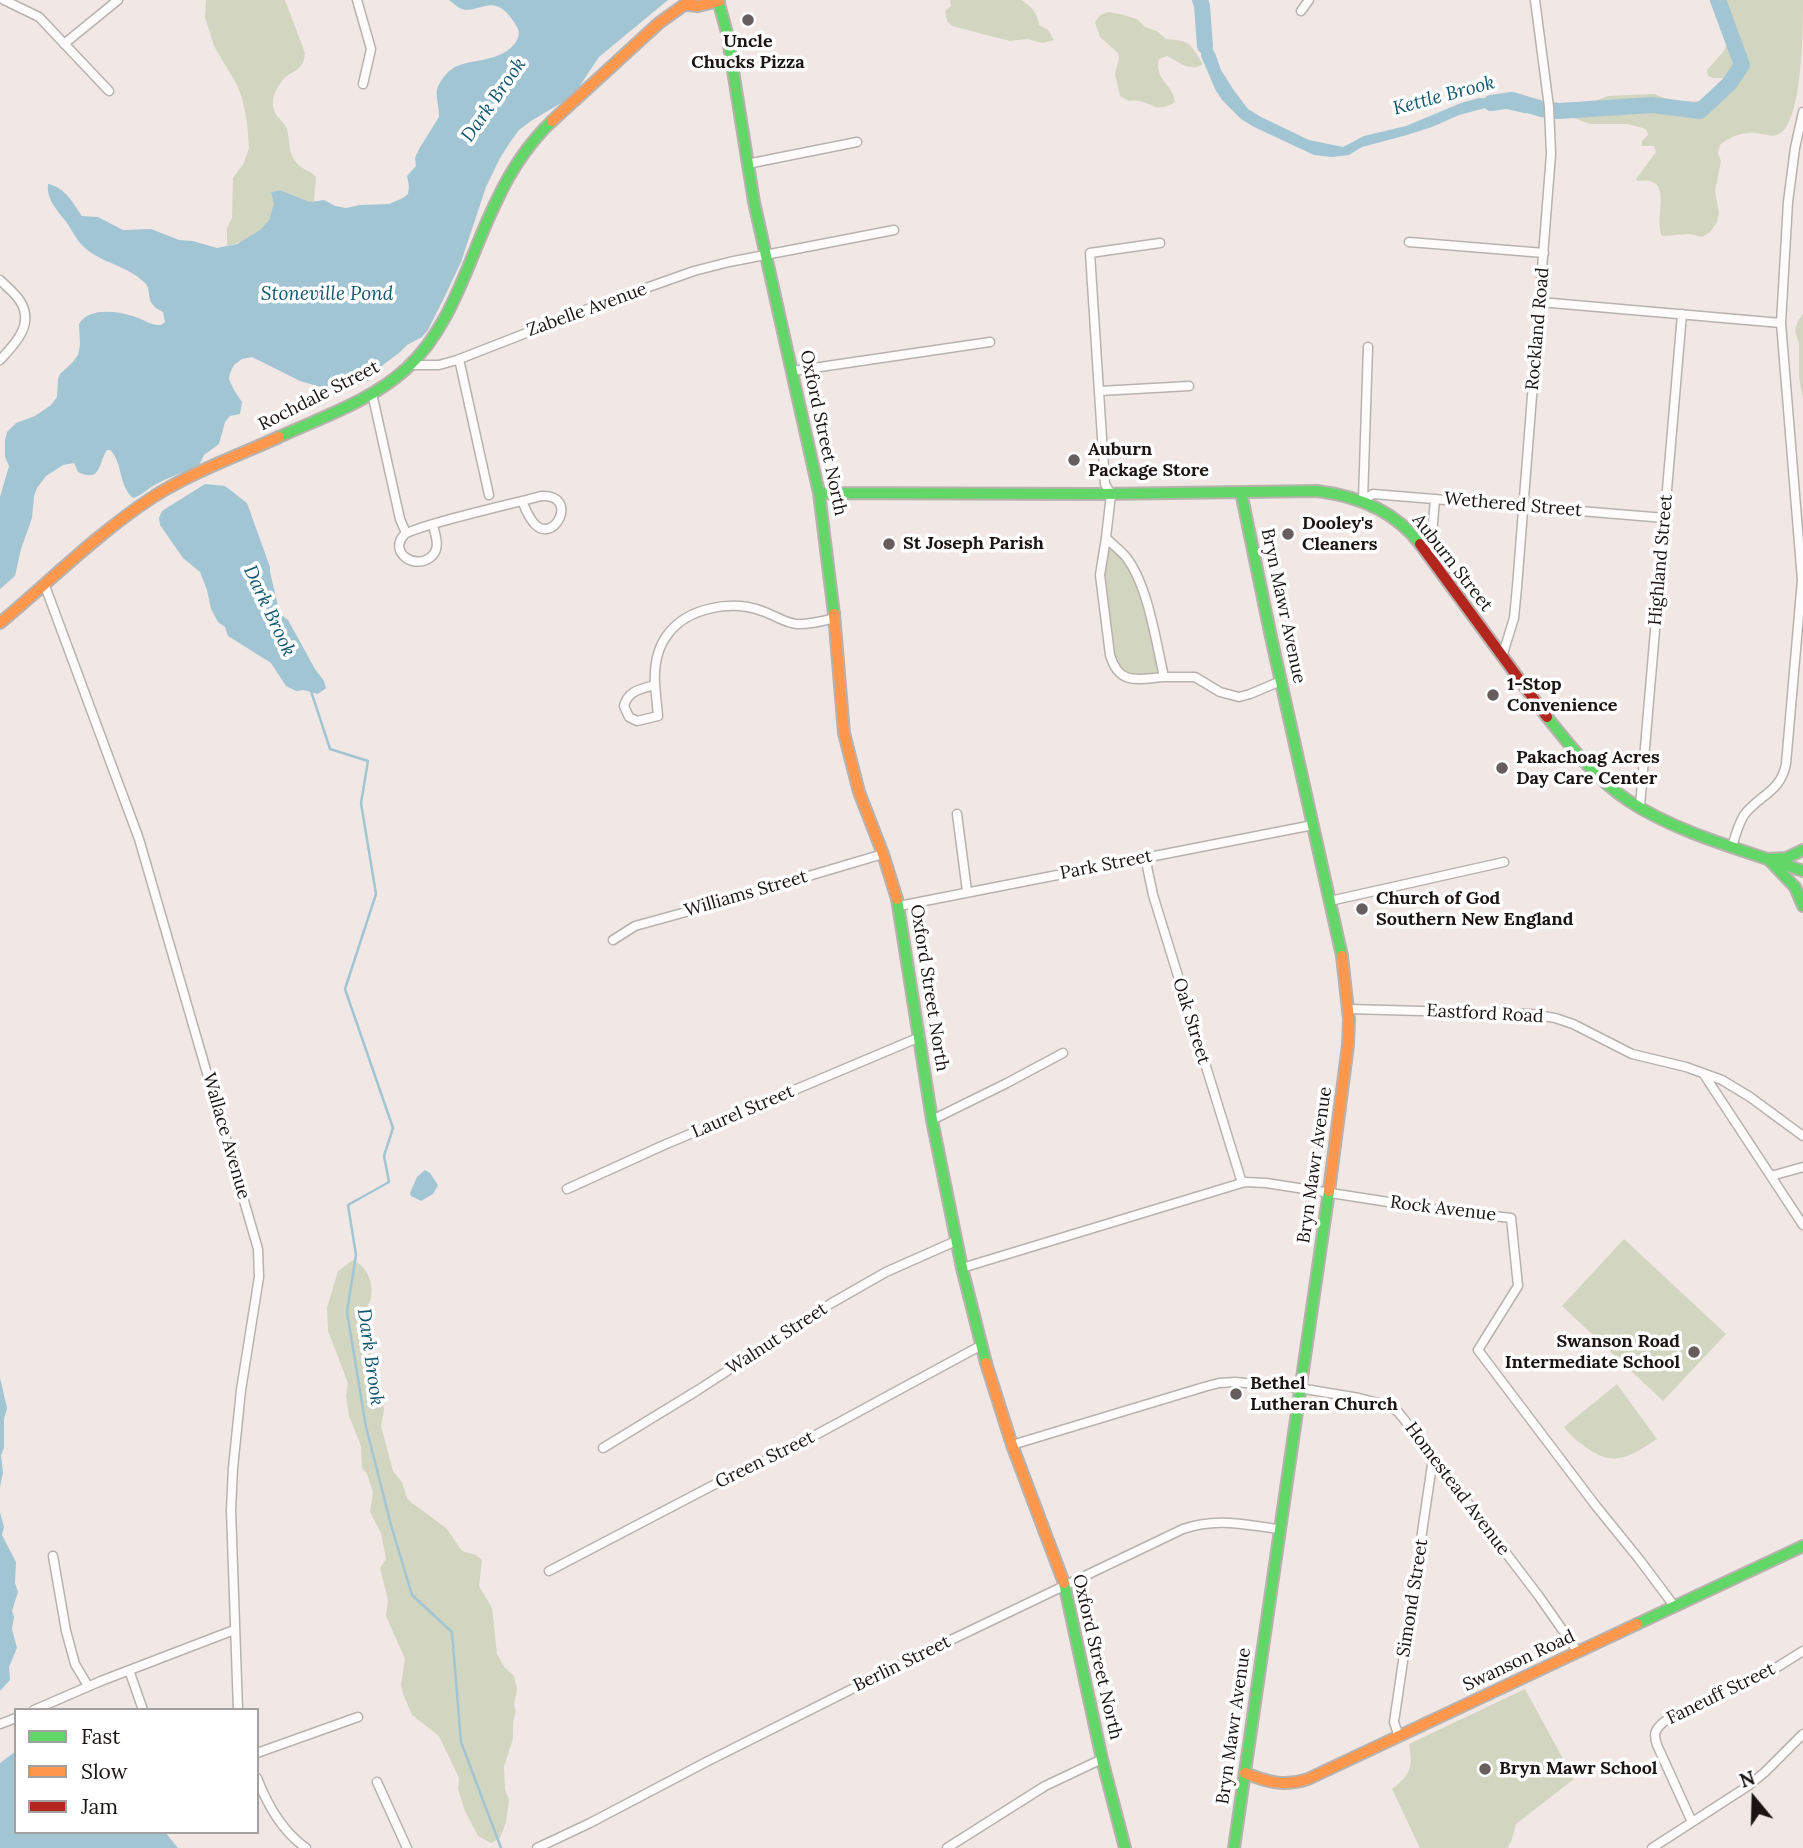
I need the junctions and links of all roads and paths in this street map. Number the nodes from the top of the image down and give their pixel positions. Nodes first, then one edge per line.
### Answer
1 (4, 0) edge
2 (118, 0) edge
3 (356, 0) edge
4 (718, 0) edge
5 (1309, 0) edge
6 (1535, 0) edge
7 (690, 2) edge
8 (1301, 10) dead end
9 (64, 44) junction
10 (363, 83) dead end
11 (109, 91) dead end
12 (1803, 112) edge
13 (857, 142) dead end
14 (747, 164) junction
15 (894, 230) dead end
16 (1409, 242) dead end
17 (1160, 243) dead end
18 (1544, 253) junction
19 (766, 255) junction
20 (0, 280) edge
21 (1540, 302) junction
22 (1682, 314) junction
23 (1781, 323) junction
24 (990, 342) dead end
25 (1368, 347) dead end
26 (460, 359) junction
27 (0, 360) edge
28 (409, 365) junction
29 (793, 371) junction
30 (1189, 386) dead end
31 (1100, 391) junction
32 (372, 393) junction
33 (1241, 492) junction
34 (819, 493) junction
35 (1111, 494) junction
36 (489, 495) dead end
37 (1435, 499) junction
38 (1363, 500) junction
39 (522, 501) junction
40 (1523, 506) junction
41 (1665, 518) junction
42 (433, 525) junction
43 (406, 533) junction
44 (1106, 538) junction
45 (1430, 559) junction
46 (45, 586) junction
47 (835, 618) junction
48 (0, 623) edge
49 (1502, 657) junction
50 (1164, 677) junction
51 (1282, 681) junction
52 (655, 685) junction
53 (1640, 806) junction
54 (957, 814) dead end
55 (1313, 825) junction
56 (1732, 847) junction
57 (1803, 850) edge
58 (883, 854) junction
59 (1145, 858) junction
60 (1768, 859) junction
61 (1504, 862) dead end
62 (1803, 871) edge
63 (967, 891) junction
64 (1330, 901) junction
65 (900, 906) junction
66 (1803, 906) edge
67 (613, 940) dead end
68 (1348, 1009) junction
69 (920, 1037) junction
70 (1063, 1053) dead end
71 (1703, 1073) junction
72 (932, 1120) junction
73 (1803, 1136) edge
74 (1803, 1167) edge
75 (1771, 1176) junction
76 (1242, 1182) junction
77 (566, 1189) dead end
78 (1328, 1194) junction
79 (1803, 1225) edge
80 (956, 1241) junction
81 (962, 1268) junction
82 (980, 1346) junction
83 (1299, 1388) junction
84 (1012, 1445) junction
85 (603, 1448) dead end
86 (1433, 1458) junction
87 (1279, 1529) junction
88 (1803, 1546) edge
89 (53, 1556) dead end
90 (549, 1571) dead end
91 (1065, 1585) junction
92 (1675, 1607) junction
93 (234, 1630) junction
94 (1803, 1651) edge
95 (1578, 1652) junction
96 (129, 1670) junction
97 (88, 1686) junction
98 (38, 1708) edge
99 (143, 1708) edge
100 (238, 1708) edge
101 (358, 1717) dead end
102 (1803, 1734) edge
103 (1399, 1737) junction
104 (259, 1752) edge
105 (1102, 1759) junction
106 (1245, 1773) junction
107 (259, 1782) edge
108 (377, 1782) dead end
109 (1692, 1822) junction
110 (306, 1848) edge
111 (407, 1848) edge
112 (537, 1848) edge
113 (947, 1848) edge
114 (1125, 1848) edge
115 (1234, 1848) edge
116 (1652, 1848) edge

1 - 9 street
2 - 9 street
3 - 10 street
4 - 7 main road, Rochdale Street
4 - 14 main road, Oxford Street North
5 - 8 street
6 - 18 street, Rockland Road
7 - 28 main road, Rochdale Street
9 - 11 street
12 - 23 street
13 - 14 street
14 - 19 main road, Oxford Street North
15 - 19 street, Zabelle Avenue
16 - 18 street
17 - 31 street
18 - 21 street, Rockland Road
19 - 26 street, Zabelle Avenue
19 - 29 main road, Oxford Street North
20 - 27 street
21 - 22 street
21 - 40 street, Rockland Road
22 - 23 street
22 - 41 street, Highland Street
23 - 56 street
24 - 29 street
25 - 38 street
26 - 28 street, Zabelle Avenue
26 - 36 street
28 - 32 main road, Rochdale Street
29 - 34 main road, Oxford Street North
30 - 31 street
31 - 35 street
32 - 43 street
32 - 46 main road, Rochdale Street
33 - 35 main road, Auburn Street
33 - 38 main road, Auburn Street
33 - 51 main road, Bryn Mawr Avenue
34 - 35 main road, Auburn Street
34 - 47 main road, Oxford Street North
35 - 44 street
37 - 38 street, Wethered Street
37 - 40 street, Wethered Street
37 - 45 street
38 - 45 main road, Auburn Street
39 - 39 street
39 - 42 street
40 - 41 street, Wethered Street
40 - 49 street, Rockland Road
41 - 53 street, Highland Street
42 - 43 street
42 - 43 street
44 - 50 street
44 - 50 street
45 - 49 main road, Auburn Street
46 - 48 main road, Rochdale Street
46 - 93 street, Wallace Avenue
47 - 52 street
47 - 58 main road, Oxford Street North
49 - 53 main road, Auburn Street
50 - 51 street
51 - 55 main road, Bryn Mawr Avenue
52 - 52 street
53 - 56 main road, Auburn Street
54 - 63 street
55 - 59 street, Park Street
55 - 64 main road, Bryn Mawr Avenue
56 - 60 main road, Auburn Street
57 - 60 main road
58 - 65 main road, Oxford Street North
58 - 67 street, Williams Street
59 - 63 street, Park Street
59 - 76 street, Oak Street
60 - 62 main road, Auburn Street
60 - 66 main road
61 - 64 street
63 - 65 street, Park Street
64 - 68 main road, Bryn Mawr Avenue
65 - 69 main road, Oxford Street North
68 - 71 street, Eastford Road
68 - 78 main road, Bryn Mawr Avenue
69 - 72 main road, Oxford Street North
69 - 77 street, Laurel Street
70 - 72 street
71 - 73 street, Eastford Road
71 - 75 street
72 - 80 main road, Oxford Street North
74 - 75 street
75 - 79 street
76 - 78 street, Rock Avenue
76 - 81 street, Rock Avenue
78 - 83 main road, Bryn Mawr Avenue
78 - 92 street, Rock Avenue
80 - 81 main road, Oxford Street North
80 - 85 street, Walnut Street
81 - 82 main road, Oxford Street North
82 - 84 main road, Oxford Street North
82 - 90 street, Green Street
83 - 84 street, Homestead Avenue
83 - 86 street, Homestead Avenue
83 - 87 main road, Bryn Mawr Avenue
84 - 91 main road, Oxford Street North
86 - 95 street, Homestead Avenue
86 - 103 street, Simond Street
87 - 91 street, Berlin Street
87 - 106 main road, Bryn Mawr Avenue
88 - 92 main road, Swanson Road
89 - 97 street
91 - 105 main road, Oxford Street North
91 - 112 street, Berlin Street
92 - 95 main road, Swanson Road
93 - 96 street
93 - 100 street, Wallace Avenue
94 - 109 street, Faneuff Street
95 - 103 main road, Swanson Road
96 - 97 street
96 - 99 street
97 - 98 street
101 - 104 street
102 - 109 street
103 - 106 main road, Swanson Road
105 - 113 street
105 - 114 main road, Oxford Street North
106 - 115 main road, Bryn Mawr Avenue
107 - 110 street
108 - 111 street
109 - 116 street

